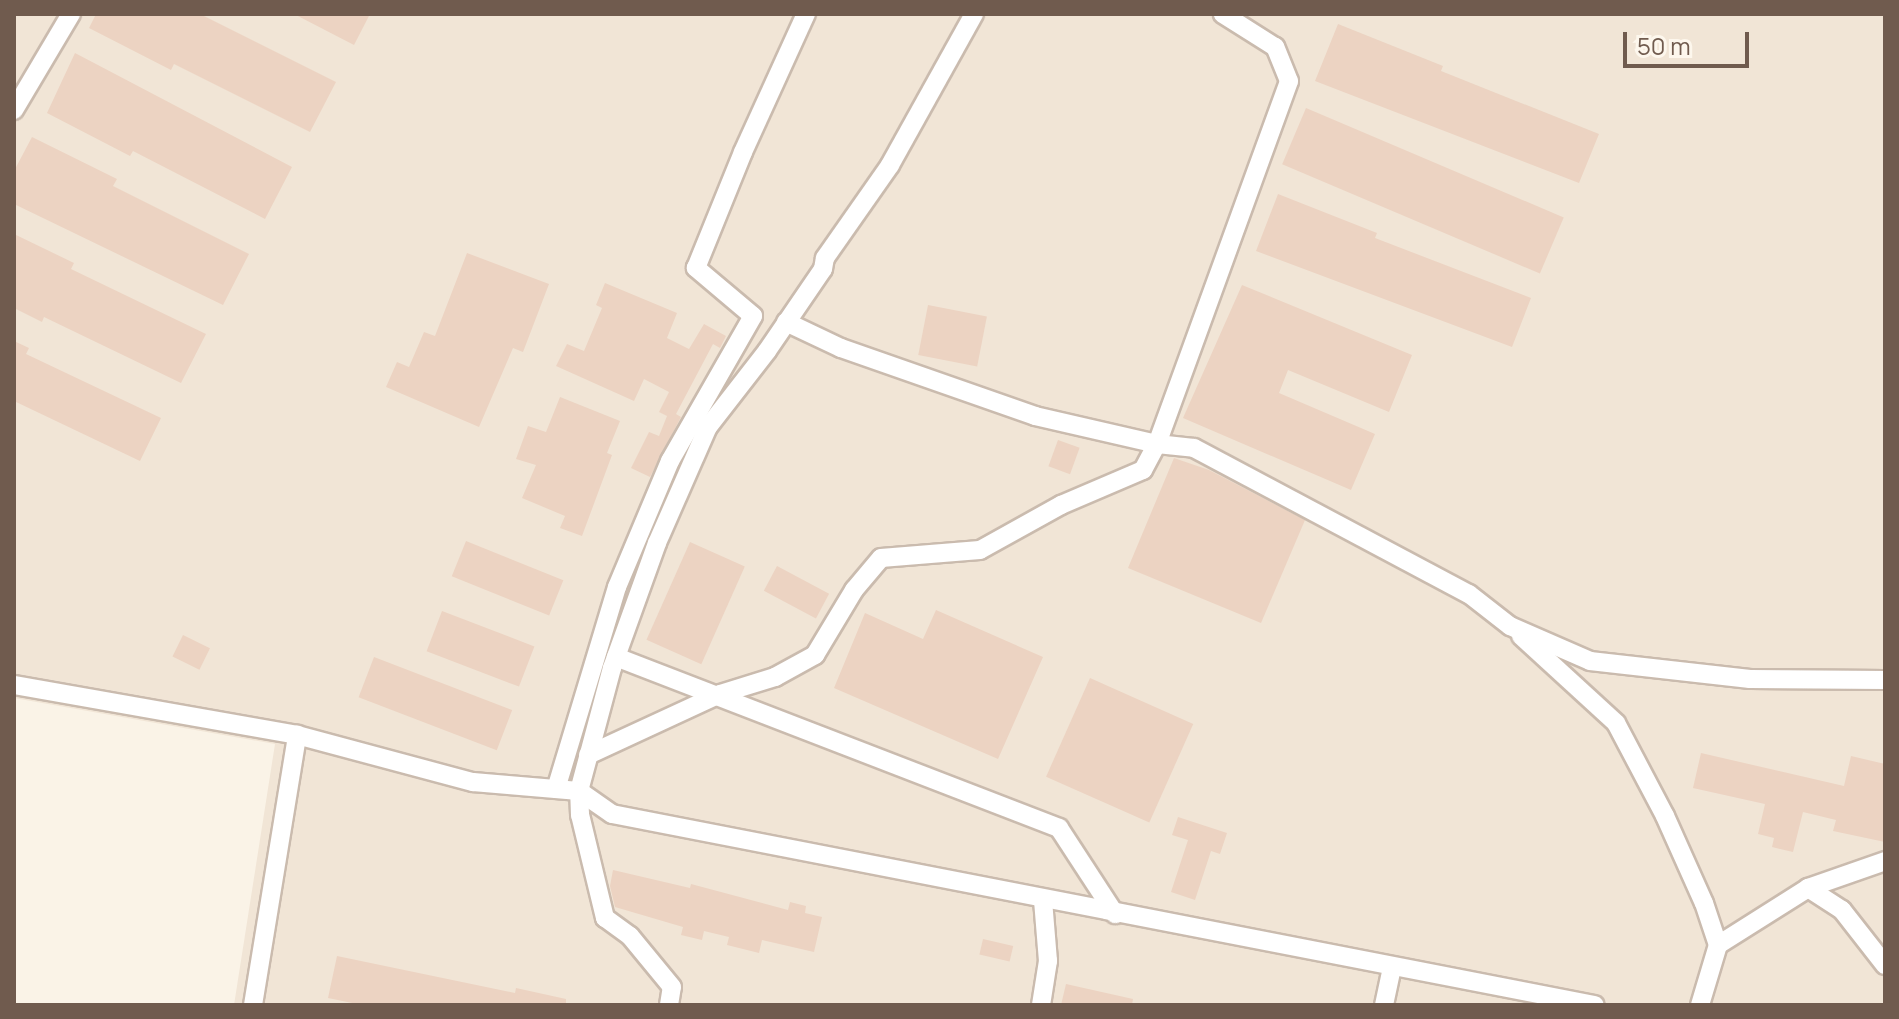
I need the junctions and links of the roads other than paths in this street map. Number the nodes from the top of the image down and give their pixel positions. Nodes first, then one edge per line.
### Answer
1 (71, 14) edge
2 (806, 14) edge
3 (974, 14) edge
4 (1223, 14) edge
5 (14, 110) edge
6 (786, 322) junction
7 (1157, 444) junction
8 (1510, 626) junction
9 (616, 657) junction
10 (1885, 680) edge
11 (14, 685) edge
12 (720, 694) junction
13 (297, 735) junction
14 (588, 755) junction
15 (556, 789) junction
16 (579, 791) junction
17 (1885, 861) edge
18 (1808, 888) junction
19 (1043, 900) junction
20 (1115, 914) junction
21 (1718, 945) junction
22 (1885, 965) edge
23 (1392, 967) junction
24 (253, 1005) edge
25 (669, 1005) edge
26 (1041, 1005) edge
27 (1384, 1005) edge
28 (1595, 1005) edge
29 (1700, 1005) edge

1 - 5 street
2 - 15 street
3 - 6 street
4 - 7 street
6 - 7 street
6 - 9 street
7 - 8 street
7 - 12 street
8 - 10 street
8 - 21 street
9 - 12 street
9 - 14 street
11 - 13 street
12 - 14 street
12 - 20 street
13 - 15 street
13 - 24 street
14 - 16 street
15 - 16 street
16 - 19 street
16 - 25 street
17 - 18 street
18 - 21 street
18 - 22 street
19 - 20 street
19 - 26 street
20 - 23 street
21 - 29 street
23 - 27 street
23 - 28 street

